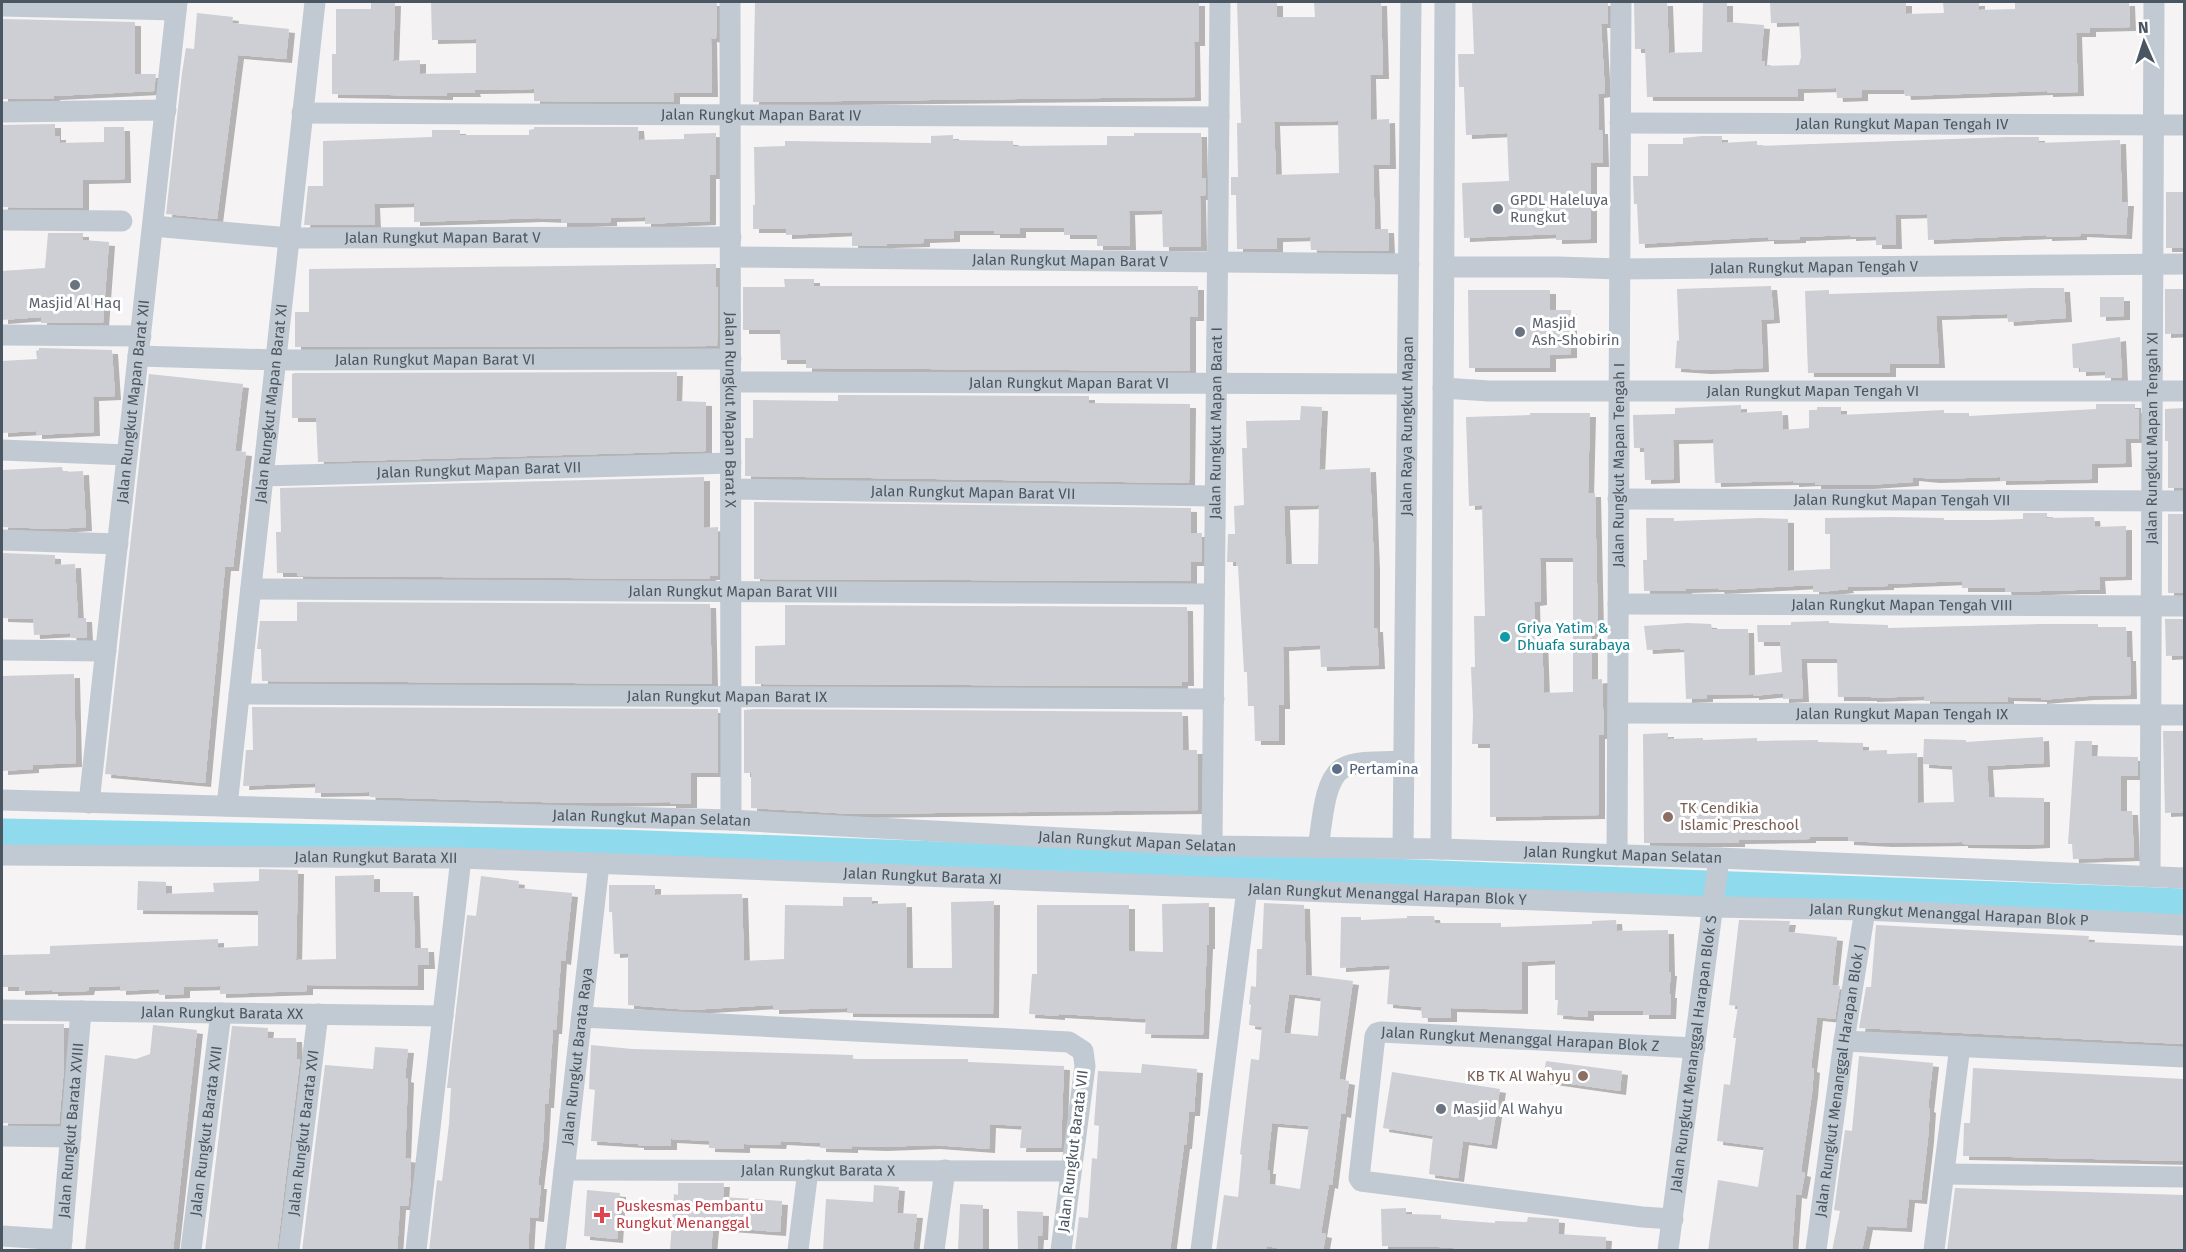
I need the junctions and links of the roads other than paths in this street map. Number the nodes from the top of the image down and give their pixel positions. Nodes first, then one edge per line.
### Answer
1 (315, 2) edge
2 (730, 2) edge
3 (1220, 2) edge
4 (1411, 2) edge
5 (1445, 2) edge
6 (1621, 2) edge
7 (2154, 2) edge
8 (2, 6) edge
9 (177, 6) edge
10 (166, 110) junction
11 (2, 112) edge
12 (302, 112) junction
13 (730, 115) junction
14 (1219, 117) junction
15 (1620, 123) junction
16 (2153, 124) junction
17 (2184, 125) edge
18 (2, 220) edge
19 (122, 221) dead end
20 (153, 226) junction
21 (289, 238) junction
22 (731, 247) junction
23 (1218, 263) junction
24 (1409, 264) junction
25 (2152, 264) junction
26 (2184, 264) edge
27 (1444, 267) junction
28 (1620, 269) junction
29 (2, 335) edge
30 (140, 346) junction
31 (731, 359) junction
32 (276, 360) junction
33 (731, 382) junction
34 (1216, 383) junction
35 (1407, 384) junction
36 (1443, 388) junction
37 (1620, 390) junction
38 (2152, 391) junction
39 (2184, 391) edge
40 (2, 450) edge
41 (127, 455) junction
42 (731, 463) junction
43 (263, 476) junction
44 (731, 489) junction
45 (1215, 496) junction
46 (1618, 499) junction
47 (2151, 501) junction
48 (2184, 501) edge
49 (2, 540) edge
50 (118, 544) junction
51 (251, 589) junction
52 (731, 591) junction
53 (1215, 594) junction
54 (1618, 604) junction
55 (2151, 606) junction
56 (2184, 606) edge
57 (2, 650) edge
58 (106, 651) junction
59 (239, 694) junction
60 (731, 696) junction
61 (1214, 699) junction
62 (1618, 712) junction
63 (2150, 714) junction
64 (2184, 715) edge
65 (1404, 761) junction
66 (2, 800) edge
67 (88, 803) junction
68 (227, 806) junction
69 (731, 820) junction
70 (1212, 846) junction
71 (1318, 848) junction
72 (1403, 849) junction
73 (1441, 849) junction
74 (2, 855) edge
75 (1617, 855) junction
76 (461, 858) junction
77 (599, 864) junction
78 (1718, 864) junction
79 (2150, 876) junction
80 (2184, 878) edge
81 (1247, 889) junction
82 (1714, 904) junction
83 (1865, 910) junction
84 (2184, 925) edge
85 (2, 1010) edge
86 (81, 1011) junction
87 (221, 1013) junction
88 (318, 1014) junction
89 (443, 1016) junction
90 (582, 1017) junction
91 (1844, 1041) junction
92 (1960, 1047) junction
93 (1695, 1048) junction
94 (2184, 1057) edge
95 (2, 1136) edge
96 (70, 1137) junction
97 (564, 1170) junction
98 (808, 1170) junction
99 (945, 1170) junction
100 (1071, 1171) junction
101 (1944, 1174) junction
102 (2184, 1177) edge
103 (1672, 1219) junction
104 (2, 1236) edge
105 (62, 1245) edge
106 (191, 1251) edge
107 (289, 1251) edge
108 (416, 1251) edge
109 (555, 1251) edge
110 (798, 1251) edge
111 (934, 1251) edge
112 (1061, 1251) edge
113 (1201, 1251) edge
114 (1668, 1251) edge
115 (1816, 1251) edge
116 (1934, 1251) edge

1 - 12 street, Jalan Rungkut Mapan Barat XI
2 - 13 street, Jalan Rungkut Mapan Barat X
3 - 14 street, Jalan Rungkut Mapan Barat I
4 - 24 street, Jalan Raya Rungkut Mapan
5 - 27 street
6 - 15 street, Jalan Rungkut Mapan Tengah I
7 - 16 street, Jalan Rungkut Mapan Tengah XI
8 - 9 street
9 - 10 street, Jalan Rungkut Mapan Barat XII
10 - 11 street
10 - 20 street, Jalan Rungkut Mapan Barat XII
12 - 13 street, Jalan Rungkut Mapan Barat IV
12 - 21 street, Jalan Rungkut Mapan Barat XI
13 - 14 street, Jalan Rungkut Mapan Barat IV
13 - 22 street, Jalan Rungkut Mapan Barat X
14 - 23 street, Jalan Rungkut Mapan Barat I
15 - 16 street, Jalan Rungkut Mapan Tengah IV
15 - 28 street, Jalan Rungkut Mapan Tengah I
16 - 17 street, Jalan Rungkut Mapan Tengah IV
16 - 25 street, Jalan Rungkut Mapan Tengah XI
18 - 19 street
20 - 21 street, Jalan Rungkut Mapan Barat V
20 - 30 street, Jalan Rungkut Mapan Barat XII
21 - 22 street, Jalan Rungkut Mapan Barat V
21 - 32 street, Jalan Rungkut Mapan Barat XI
22 - 23 street, Jalan Rungkut Mapan Barat V
22 - 31 street, Jalan Rungkut Mapan Barat X
23 - 24 street, Jalan Rungkut Mapan Barat V
23 - 34 street, Jalan Rungkut Mapan Barat I
24 - 35 street, Jalan Raya Rungkut Mapan
25 - 26 street, Jalan Rungkut Mapan Tengah V
25 - 28 street, Jalan Rungkut Mapan Tengah V
25 - 38 street, Jalan Rungkut Mapan Tengah XI
27 - 28 street, Jalan Rungkut Mapan Tengah V
27 - 36 street
28 - 37 street, Jalan Rungkut Mapan Tengah I
29 - 30 street, Jalan Rungkut Mapan Barat VI
30 - 32 street, Jalan Rungkut Mapan Barat VI
30 - 41 street, Jalan Rungkut Mapan Barat XII
31 - 32 street, Jalan Rungkut Mapan Barat VI
31 - 33 street, Jalan Rungkut Mapan Barat X
32 - 43 street, Jalan Rungkut Mapan Barat XI
33 - 34 street, Jalan Rungkut Mapan Barat VI
33 - 42 street, Jalan Rungkut Mapan Barat X
34 - 35 street, Jalan Rungkut Mapan Barat VI
34 - 45 street, Jalan Rungkut Mapan Barat I
35 - 65 street, Jalan Raya Rungkut Mapan
36 - 37 street, Jalan Rungkut Mapan Tengah VI
36 - 73 street
37 - 38 street, Jalan Rungkut Mapan Tengah VI
37 - 46 street, Jalan Rungkut Mapan Tengah I
38 - 39 street, Jalan Rungkut Mapan Tengah VI
38 - 47 street, Jalan Rungkut Mapan Tengah XI
40 - 41 street
41 - 50 street, Jalan Rungkut Mapan Barat XII
42 - 43 street, Jalan Rungkut Mapan Barat VII
42 - 44 street, Jalan Rungkut Mapan Barat X
43 - 51 street, Jalan Rungkut Mapan Barat XI
44 - 45 street, Jalan Rungkut Mapan Barat VII
44 - 52 street, Jalan Rungkut Mapan Barat X
45 - 53 street, Jalan Rungkut Mapan Barat I
46 - 47 street, Jalan Rungkut Mapan Tengah VII
46 - 54 street, Jalan Rungkut Mapan Tengah I
47 - 48 street, Jalan Rungkut Mapan Tengah VII
47 - 55 street, Jalan Rungkut Mapan Tengah XI
49 - 50 street
50 - 58 street, Jalan Rungkut Mapan Barat XII
51 - 52 street, Jalan Rungkut Mapan Barat VIII
51 - 59 street, Jalan Rungkut Mapan Barat XI
52 - 53 street, Jalan Rungkut Mapan Barat VIII
52 - 60 street, Jalan Rungkut Mapan Barat X
53 - 61 street, Jalan Rungkut Mapan Barat I
54 - 55 street, Jalan Rungkut Mapan Tengah VIII
54 - 62 street, Jalan Rungkut Mapan Tengah I
55 - 56 street, Jalan Rungkut Mapan Tengah VIII
55 - 63 street, Jalan Rungkut Mapan Tengah XI
57 - 58 street
58 - 67 street, Jalan Rungkut Mapan Barat XII
59 - 60 street, Jalan Rungkut Mapan Barat IX
59 - 68 street, Jalan Rungkut Mapan Barat XI
60 - 61 street, Jalan Rungkut Mapan Barat IX
60 - 69 street, Jalan Rungkut Mapan Barat X
61 - 70 street, Jalan Rungkut Mapan Barat I
62 - 63 street, Jalan Rungkut Mapan Tengah IX
62 - 75 street, Jalan Rungkut Mapan Tengah I
63 - 64 street, Jalan Rungkut Mapan Tengah IX
63 - 79 street, Jalan Rungkut Mapan Tengah XI
65 - 71 street
65 - 72 street, Jalan Raya Rungkut Mapan
66 - 67 street, Jalan Rungkut Mapan Selatan
67 - 68 street, Jalan Rungkut Mapan Selatan
68 - 69 street, Jalan Rungkut Mapan Selatan
69 - 70 street, Jalan Rungkut Mapan Selatan
70 - 71 street, Jalan Rungkut Mapan Selatan
71 - 72 street, Jalan Rungkut Mapan Selatan
72 - 73 street, Jalan Rungkut Mapan Selatan
73 - 75 street, Jalan Rungkut Mapan Selatan
74 - 76 street, Jalan Rungkut Barata XII
75 - 78 street, Jalan Rungkut Mapan Selatan
76 - 77 street, Jalan Rungkut Barata XI
76 - 89 street, Jalan Rungkut Barata XII
77 - 81 street, Jalan Rungkut Barata XI
77 - 90 street, Jalan Rungkut Barata Raya
78 - 79 street, Jalan Rungkut Mapan Selatan
78 - 82 street, Jalan Rungkut Menanggal Harapan Blok S
79 - 80 street, Jalan Rungkut Mapan Selatan
81 - 82 street, Jalan Rungkut Menanggal Harapan Blok Y
81 - 113 street, Jalan Rungkut Menanggal Harapan Blok Y
82 - 83 street, Jalan Rungkut Menanggal Harapan Blok P
82 - 93 street, Jalan Rungkut Menanggal Harapan Blok S
83 - 84 street, Jalan Rungkut Menanggal Harapan Blok P
83 - 91 street, Jalan Rungkut Menanggal Harapan Blok J
85 - 86 street, Jalan Rungkut Barata XX
86 - 87 street, Jalan Rungkut Barata XX
86 - 96 street, Jalan Rungkut Barata XVIII
87 - 88 street, Jalan Rungkut Barata XX
87 - 106 street, Jalan Rungkut Barata XVII
88 - 89 street, Jalan Rungkut Barata XX
88 - 107 street, Jalan Rungkut Barata XVI
89 - 108 street, Jalan Rungkut Barata XII
90 - 97 street, Jalan Rungkut Barata Raya
90 - 100 street, Jalan Rungkut Barata VII
91 - 92 street
91 - 115 street, Jalan Rungkut Menanggal Harapan Blok J
92 - 94 street
92 - 101 street
93 - 103 street, Jalan Rungkut Menanggal Harapan Blok S
93 - 103 street, Jalan Rungkut Menanggal Harapan Blok Z
95 - 96 street
96 - 105 street, Jalan Rungkut Barata XVIII
97 - 98 street, Jalan Rungkut Barata X
97 - 109 street, Jalan Rungkut Barata Raya
98 - 99 street, Jalan Rungkut Barata X
98 - 110 street
99 - 100 street, Jalan Rungkut Barata X
99 - 111 street
100 - 112 street, Jalan Rungkut Barata VII
101 - 102 street
101 - 116 street
103 - 114 street, Jalan Rungkut Menanggal Harapan Blok S
104 - 105 street

